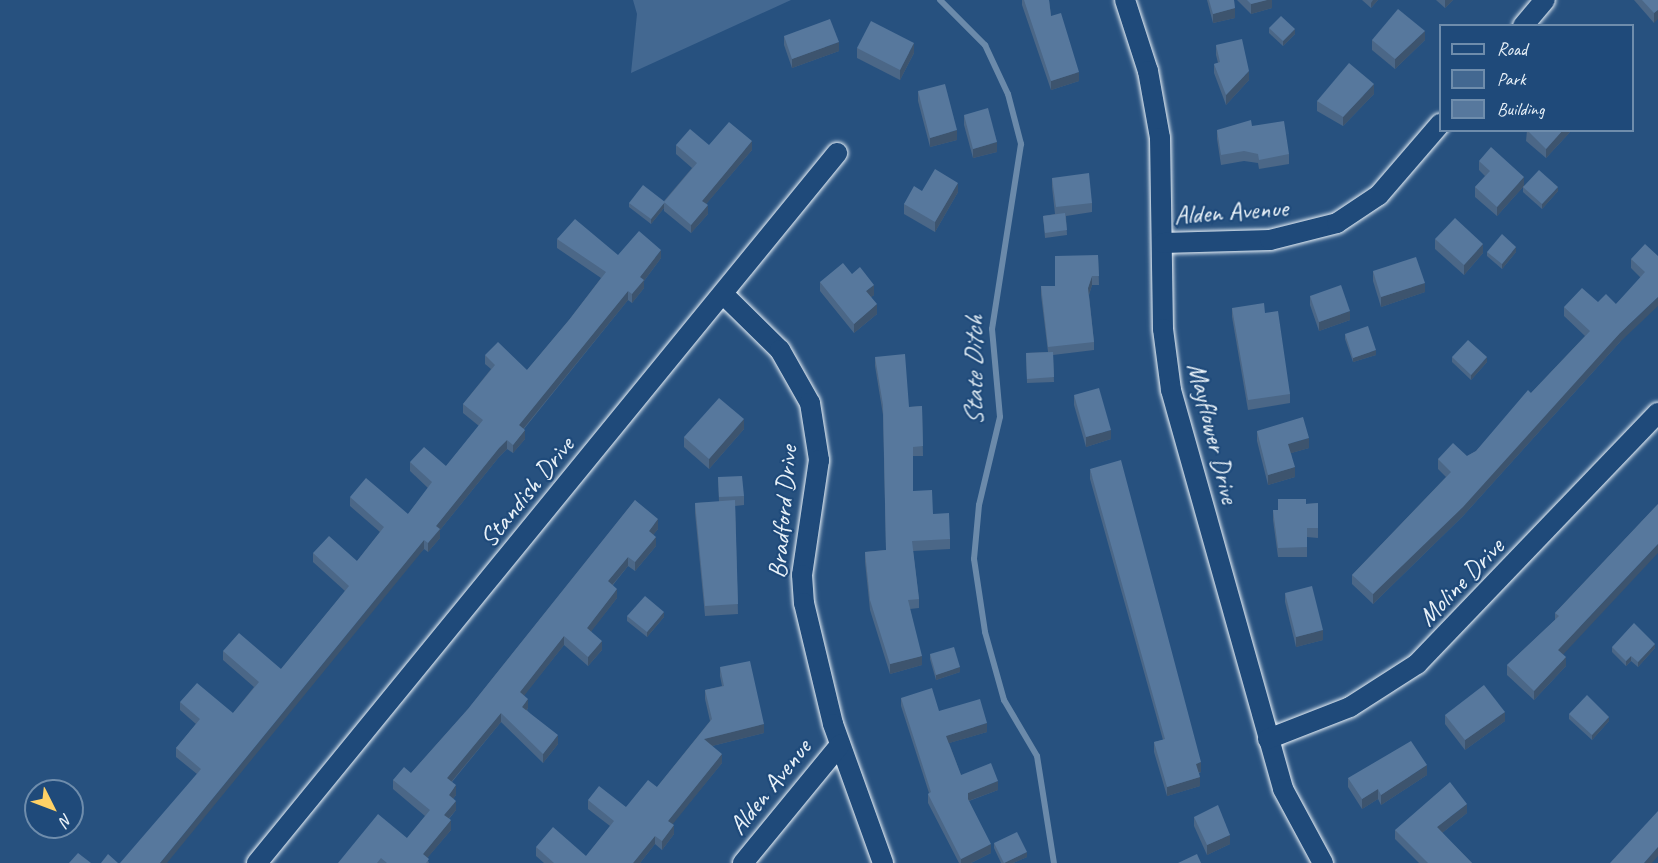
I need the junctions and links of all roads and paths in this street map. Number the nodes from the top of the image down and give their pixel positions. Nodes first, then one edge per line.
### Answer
1 (1125, 0) edge
2 (1545, 0) edge
3 (1525, 24) edge
4 (1439, 125) edge
5 (837, 153) dead end
6 (1163, 243) junction
7 (723, 294) junction
8 (1658, 413) edge
9 (1268, 739) junction
10 (840, 745) junction
11 (257, 863) edge
12 (743, 863) edge
13 (883, 863) edge
14 (1323, 863) edge

1 - 6 street, Mayflower Drive
2 - 3 street
4 - 6 street, Alden Avenue
5 - 7 street, Standish Drive
6 - 9 street, Mayflower Drive
7 - 10 street, Bradford Drive
7 - 11 street, Standish Drive
8 - 9 street, Moline Drive
9 - 14 street, Mayflower Drive
10 - 12 street, Alden Avenue
10 - 13 street, Bradford Drive

